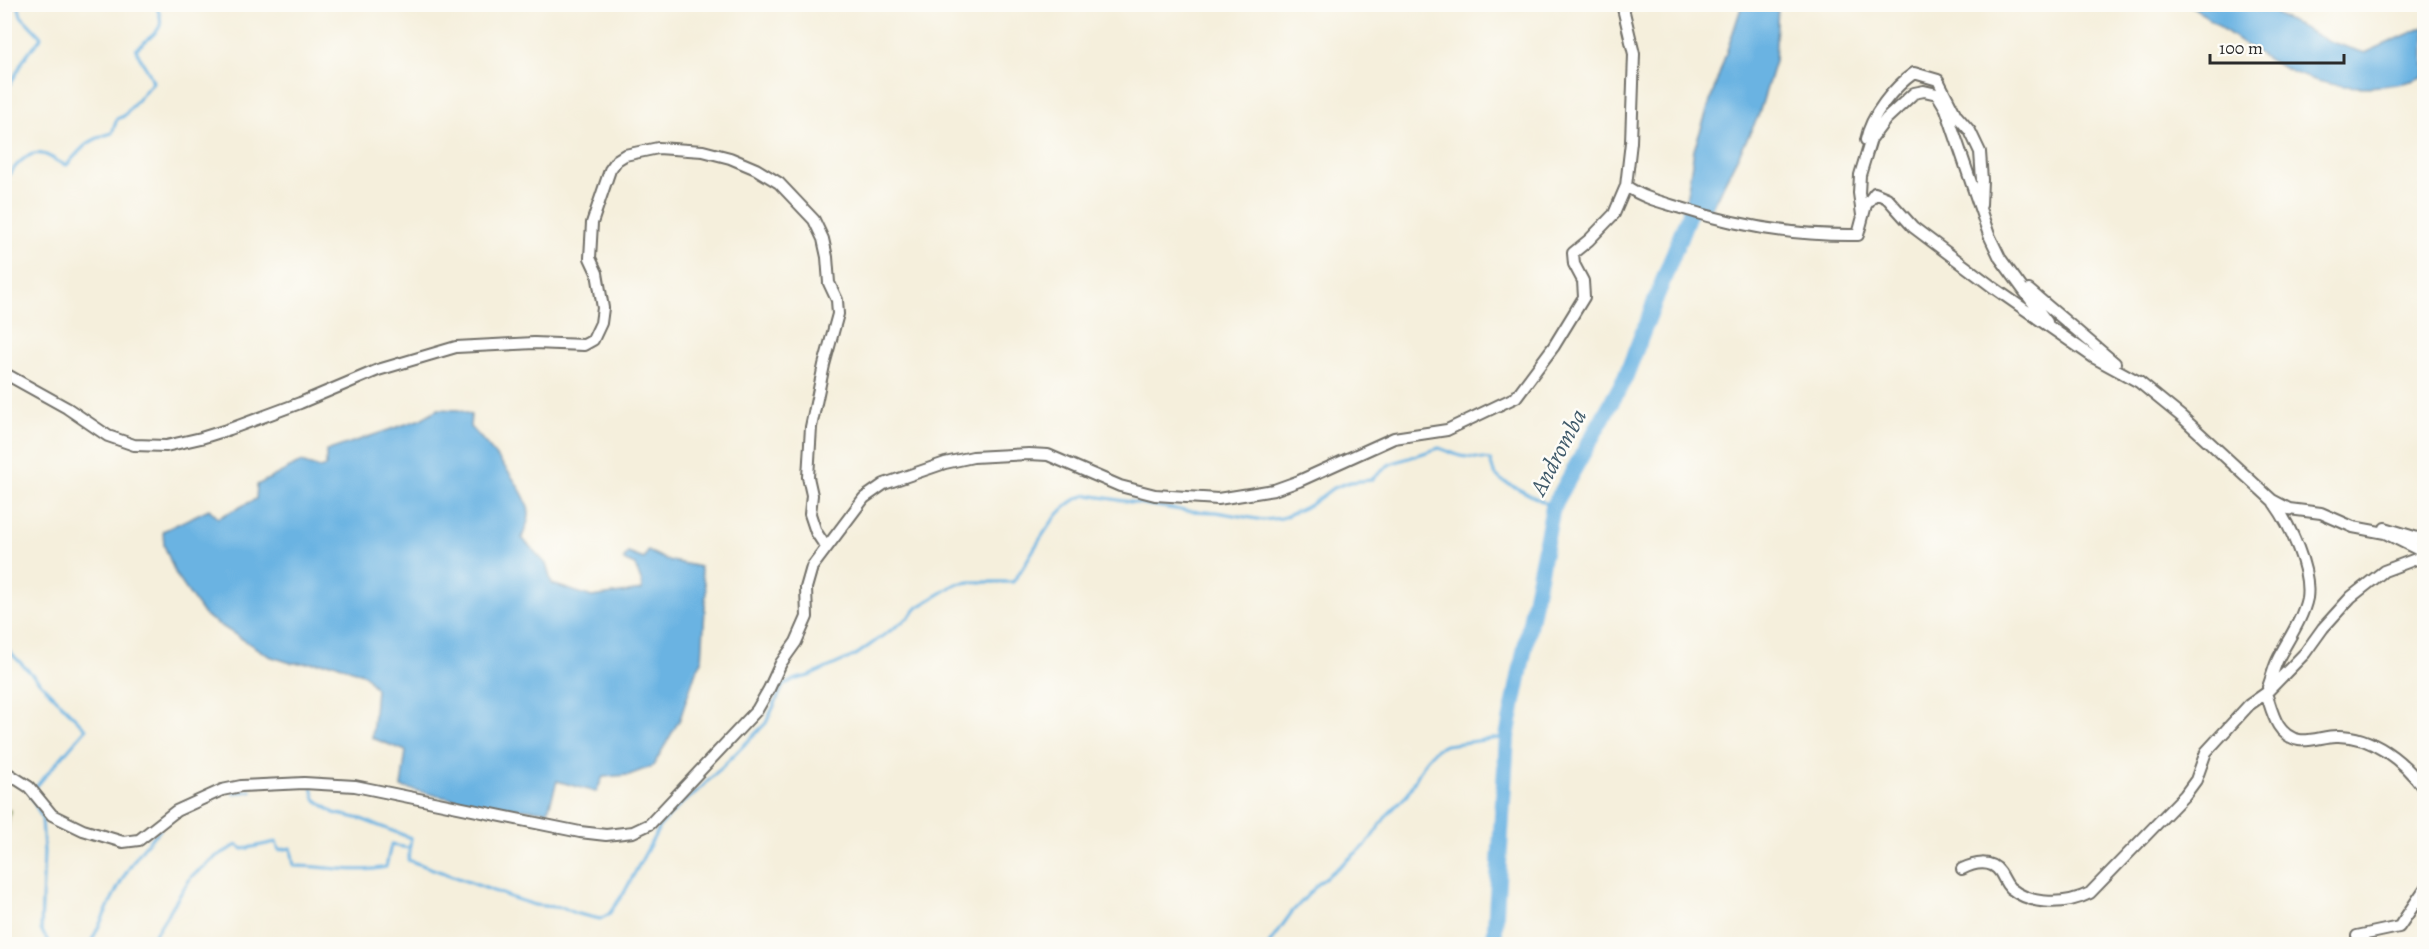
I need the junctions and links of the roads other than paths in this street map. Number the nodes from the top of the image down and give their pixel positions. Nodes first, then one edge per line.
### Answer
1 (1622, 4) edge
2 (1860, 175) junction
3 (1626, 186) junction
4 (1981, 211) junction
5 (1863, 222) junction
6 (2012, 274) junction
7 (2052, 329) junction
8 (4, 373) edge
9 (2139, 382) junction
10 (2272, 500) junction
11 (2321, 513) junction
12 (2424, 540) edge
13 (826, 547) junction
14 (2424, 550) edge
15 (2424, 556) edge
16 (2266, 693) junction
17 (4, 771) edge
18 (2424, 789) edge
19 (1962, 869) dead end
20 (2424, 890) edge
21 (2424, 906) edge
22 (2399, 927) junction
23 (2357, 936) dead end

1 - 3 street
2 - 4 street
2 - 4 street
2 - 5 street
3 - 5 street
3 - 13 street
4 - 6 street
5 - 7 street
6 - 7 street
6 - 9 street
7 - 9 street
8 - 13 street
9 - 10 street
10 - 11 street
10 - 16 street
11 - 12 street
11 - 14 street
13 - 17 street
15 - 16 street
16 - 18 street
16 - 19 street
20 - 22 street
21 - 22 street
22 - 23 street

